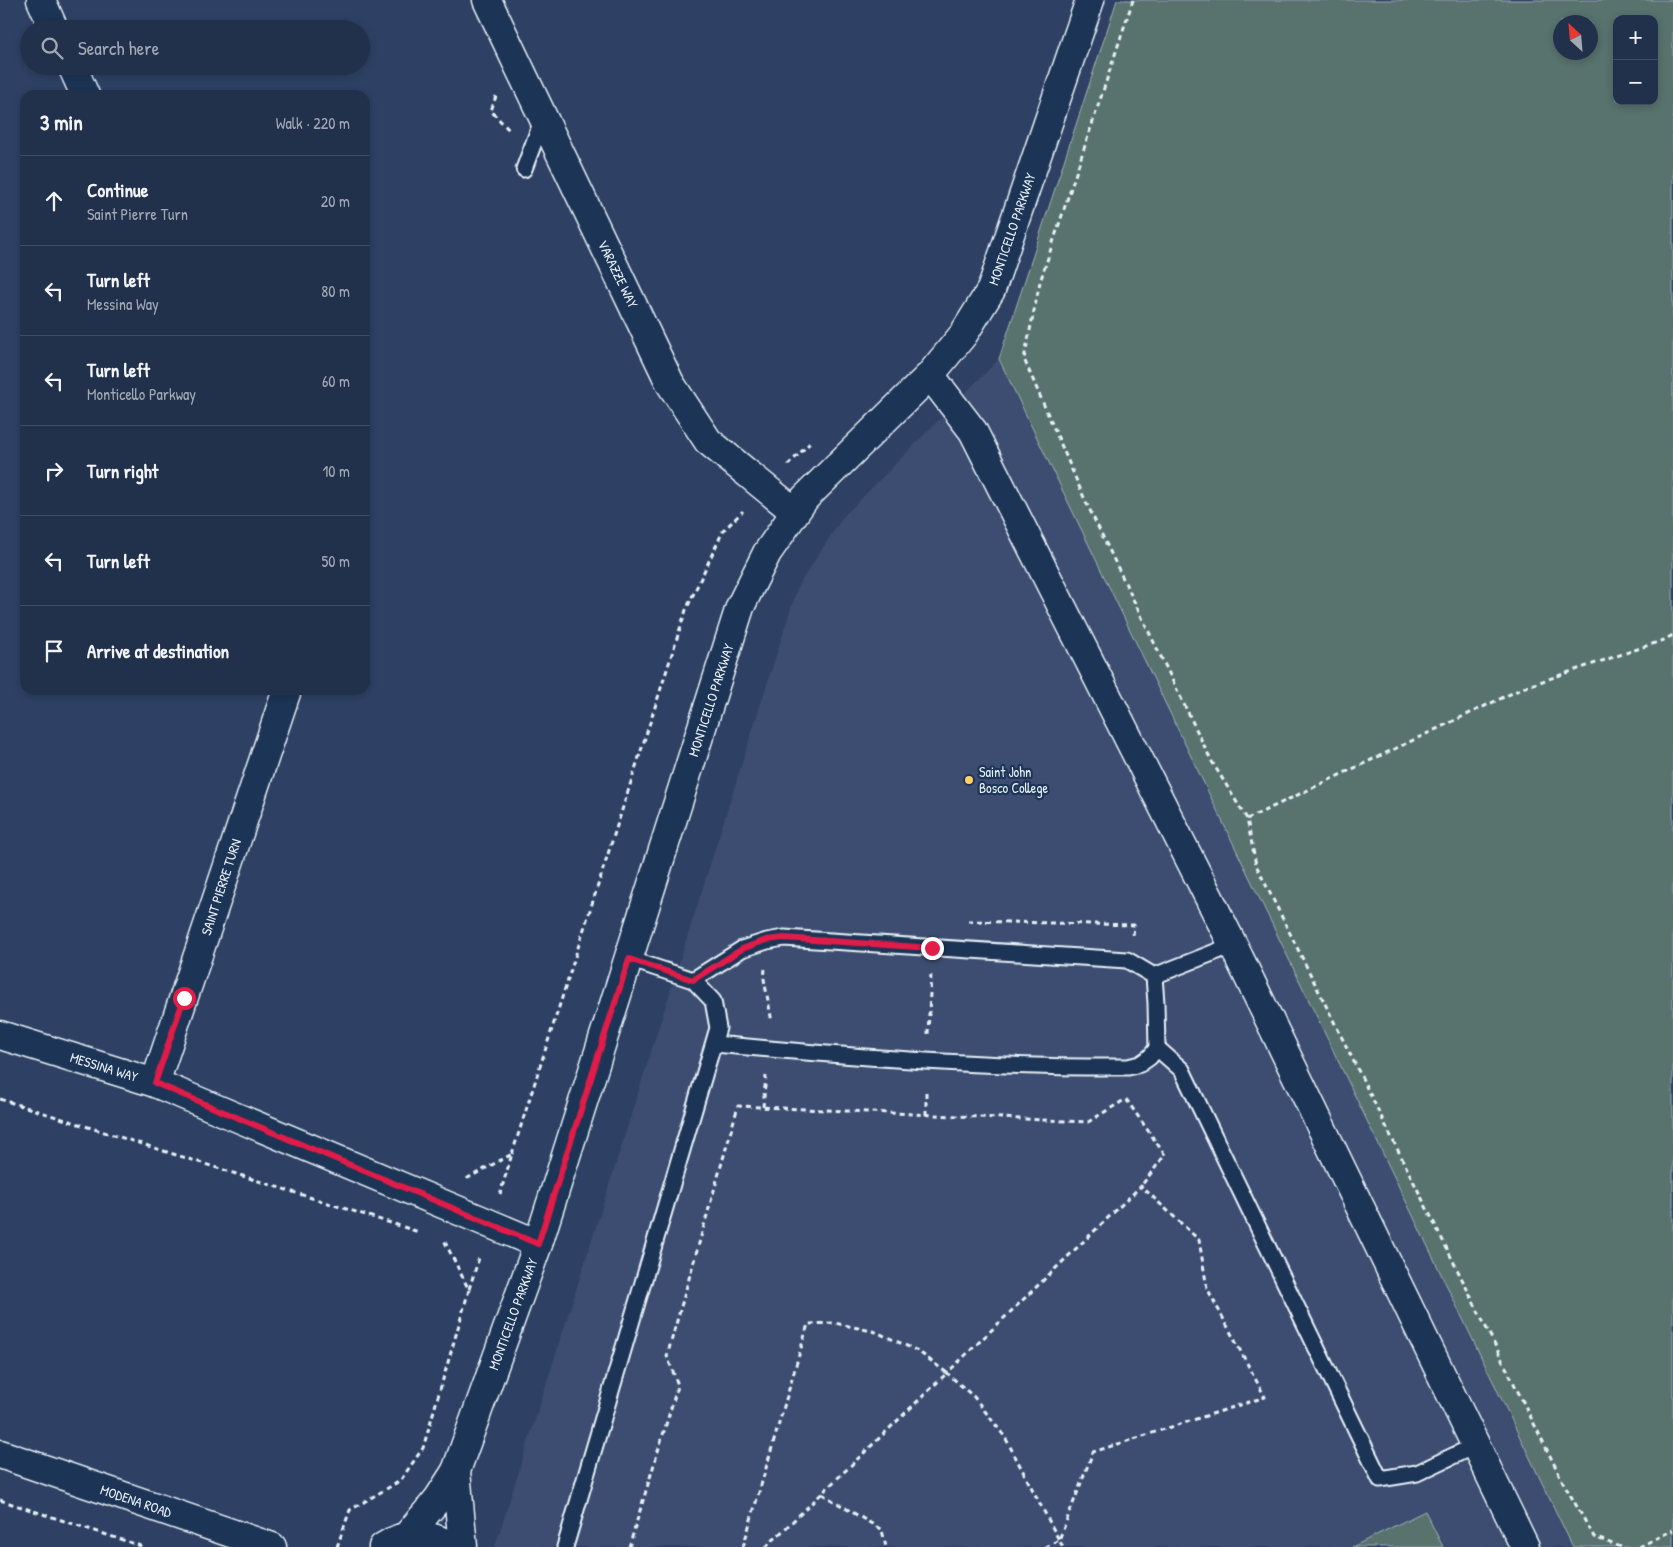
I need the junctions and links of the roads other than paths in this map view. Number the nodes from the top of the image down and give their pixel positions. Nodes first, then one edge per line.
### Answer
1 (41, 0) edge
2 (487, 0) edge
3 (1090, 0) edge
4 (50, 20) edge
5 (76, 75) edge
6 (83, 90) edge
7 (544, 118) junction
8 (524, 169) dead end
9 (930, 374) junction
10 (795, 512) junction
11 (285, 695) edge
12 (1233, 945) junction
13 (629, 959) junction
14 (1154, 976) junction
15 (693, 980) junction
16 (0, 1035) edge
17 (714, 1044) junction
18 (1157, 1048) junction
19 (155, 1083) junction
20 (538, 1244) junction
21 (1476, 1445) junction
22 (0, 1454) edge
23 (456, 1470) junction
24 (407, 1536) junction
25 (272, 1547) edge
26 (383, 1547) edge
27 (453, 1547) edge
28 (463, 1547) edge
29 (565, 1547) edge
30 (1526, 1547) edge

1 - 4 street
2 - 7 street, VARAZZE WAY
3 - 9 street, MONTICELLO PARKWAY
5 - 6 street
7 - 8 lane
7 - 10 street, VARAZZE WAY
9 - 10 street, MONTICELLO PARKWAY
9 - 12 street
10 - 13 street, MONTICELLO PARKWAY
11 - 19 street, SAINT PIERRE TURN
12 - 14 lane
12 - 21 street
13 - 15 lane
13 - 20 street, MONTICELLO PARKWAY
14 - 15 lane
14 - 18 lane
15 - 17 lane
16 - 19 street, MESSINA WAY
17 - 18 lane
17 - 29 lane
18 - 21 lane
19 - 20 street, MESSINA WAY
20 - 23 street, MONTICELLO PARKWAY
21 - 30 street
22 - 25 street, MODENA ROAD
23 - 24 street, MONTICELLO PARKWAY
23 - 28 street, MONTICELLO PARKWAY
24 - 26 street
24 - 27 street

